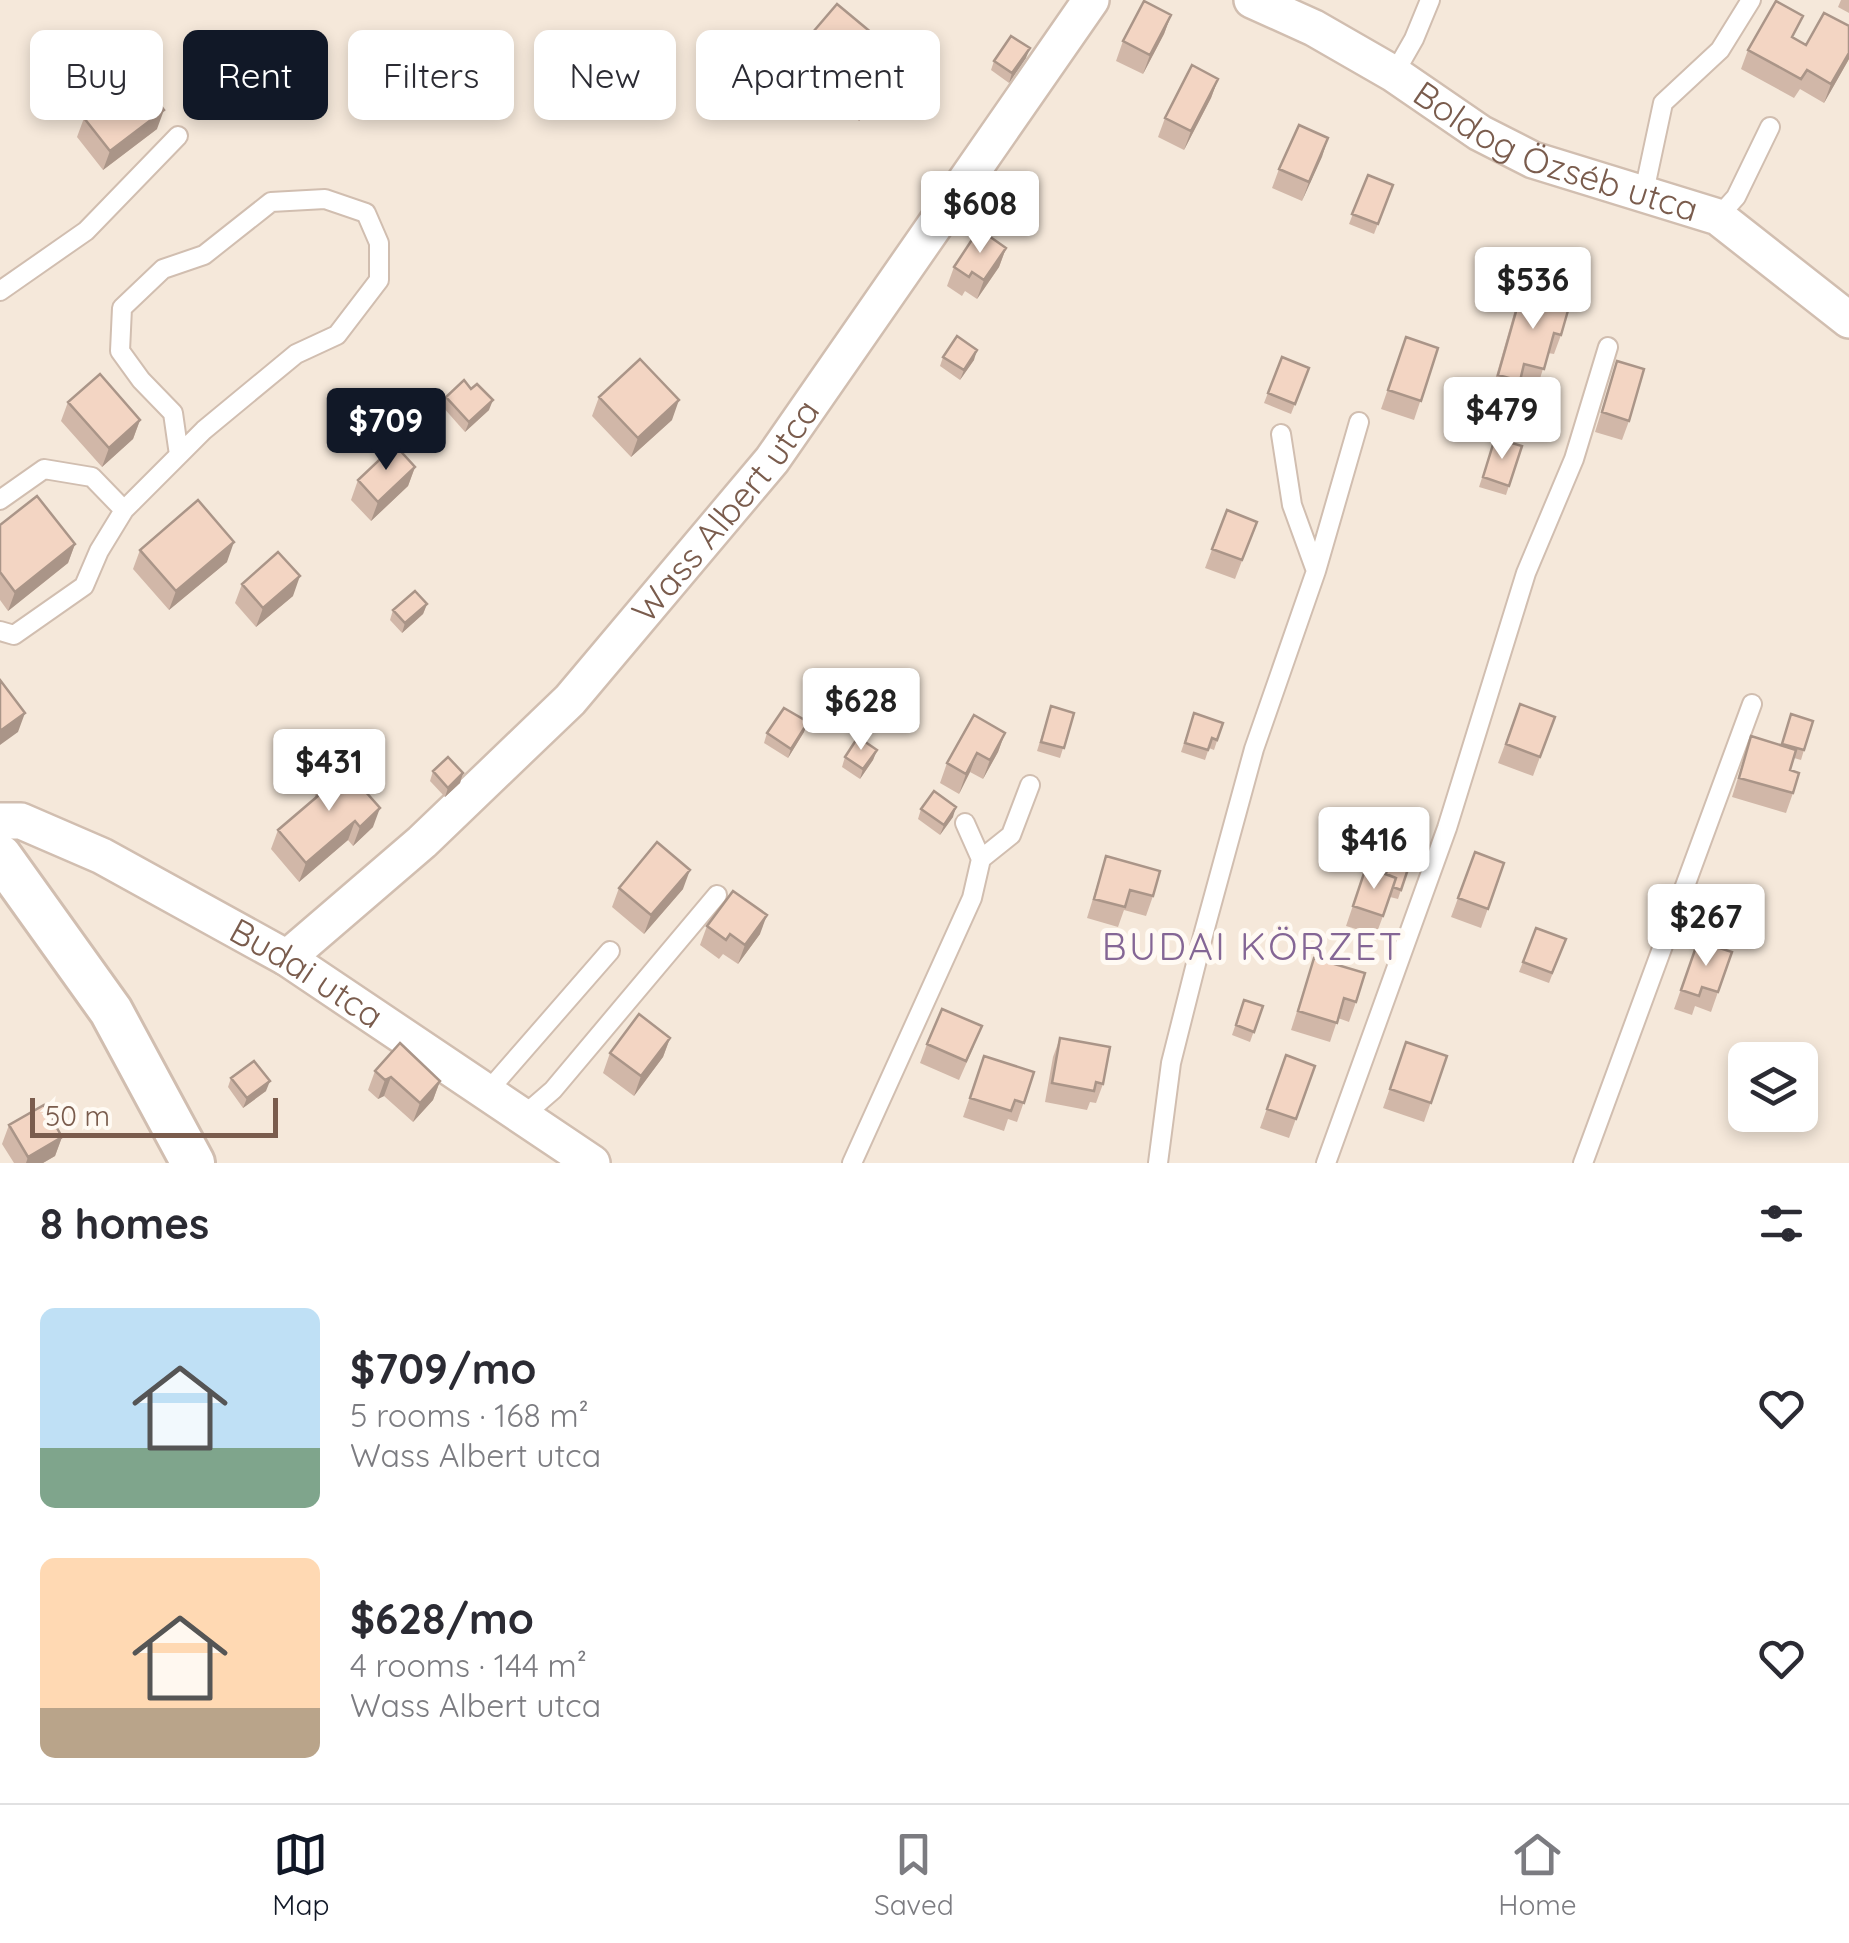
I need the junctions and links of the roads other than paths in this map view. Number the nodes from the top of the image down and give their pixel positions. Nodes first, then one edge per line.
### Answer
1 (1091, 0) edge
2 (1252, 0) edge
3 (1430, 0) edge
4 (1751, 0) edge
5 (1394, 74) junction
6 (1770, 127) dead end
7 (178, 136) dead end
8 (1644, 192) junction
9 (1718, 217) junction
10 (0, 291) edge
11 (1849, 320) edge
12 (1608, 347) dead end
13 (1359, 422) dead end
14 (1281, 434) dead end
15 (179, 455) junction
16 (0, 500) edge
17 (124, 510) junction
18 (1316, 572) junction
19 (0, 631) edge
20 (1752, 704) dead end
21 (1030, 785) dead end
22 (0, 821) edge
23 (964, 823) dead end
24 (0, 856) edge
25 (981, 859) junction
26 (717, 896) dead end
27 (610, 951) dead end
28 (287, 958) junction
29 (488, 1090) junction
30 (523, 1116) junction
31 (193, 1163) edge
32 (592, 1163) edge
33 (852, 1163) edge
34 (1158, 1163) edge
35 (1326, 1163) edge
36 (1582, 1163) edge

1 - 28 street, Wass Albert utca
2 - 5 street, Boldog Özséb utca
3 - 5 lane
4 - 8 lane
5 - 8 street, Boldog Özséb utca
6 - 9 lane
7 - 10 lane
8 - 9 street, Boldog Özséb utca
9 - 11 street, Boldog Özséb utca
12 - 35 lane
13 - 18 lane
14 - 18 lane
15 - 15 lane
15 - 17 lane
16 - 17 lane
17 - 19 lane
18 - 34 lane
20 - 36 lane
21 - 25 lane
22 - 28 street, Budai utca
23 - 25 lane
24 - 31 street
25 - 33 lane
26 - 30 lane
27 - 29 lane
28 - 29 street, Budai utca
29 - 30 street, Budai utca
30 - 32 street, Budai utca

